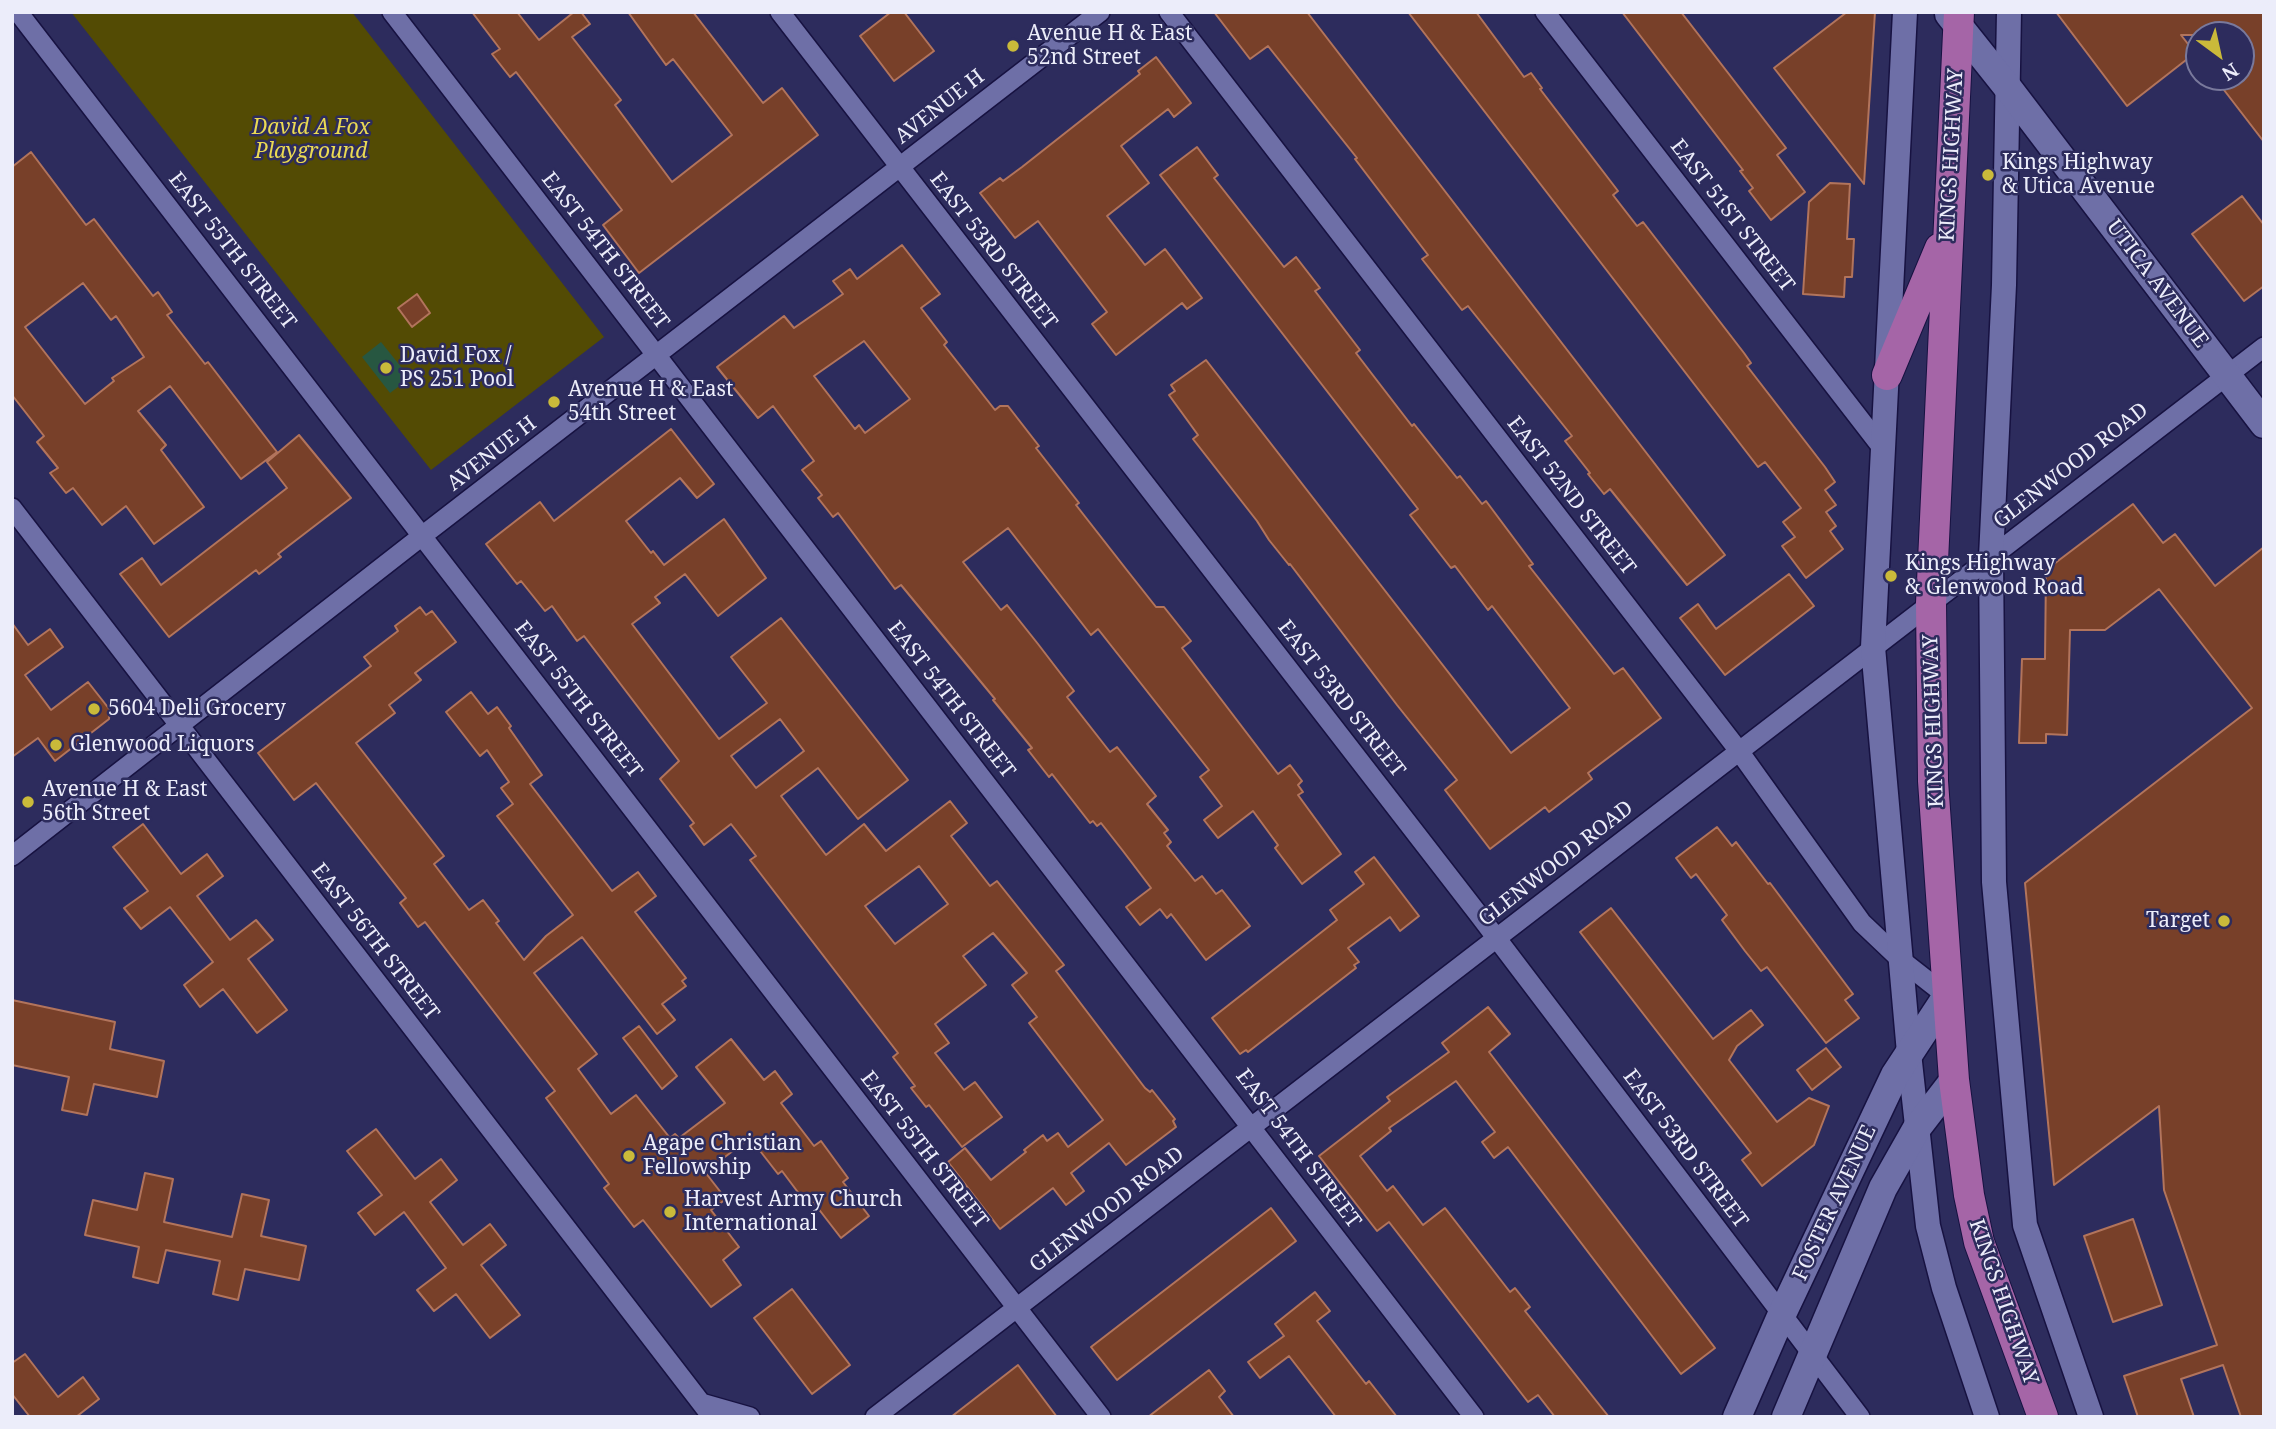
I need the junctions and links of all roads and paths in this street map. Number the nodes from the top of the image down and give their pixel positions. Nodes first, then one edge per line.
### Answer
1 (18, 12) edge
2 (392, 12) edge
3 (780, 12) edge
4 (1100, 12) edge
5 (1169, 12) edge
6 (1545, 12) edge
7 (1905, 12) edge
8 (2009, 12) edge
9 (1955, 17) edge
10 (2008, 88) junction
11 (900, 167) junction
12 (1948, 228) junction
13 (2264, 347) edge
14 (656, 356) junction
15 (1887, 375) junction
16 (2227, 376) junction
17 (2264, 424) edge
18 (1883, 449) junction
19 (12, 508) edge
20 (422, 536) junction
21 (1991, 557) junction
22 (1931, 603) junction
23 (1873, 647) junction
24 (179, 724) junction
25 (1739, 751) junction
26 (12, 856) edge
27 (1496, 939) junction
28 (1901, 960) junction
29 (1947, 996) junction
30 (1909, 1053) junction
31 (1954, 1080) junction
32 (1252, 1127) junction
33 (1917, 1128) junction
34 (1017, 1308) junction
35 (1782, 1314) junction
36 (1814, 1355) junction
37 (706, 1410) edge
38 (750, 1417) edge
39 (875, 1417) edge
40 (1101, 1417) edge
41 (1474, 1417) edge
42 (1737, 1417) edge
43 (1786, 1417) edge
44 (1860, 1417) edge
45 (1987, 1417) edge
46 (2043, 1417) edge
47 (2091, 1417) edge

1 - 20 street, EAST 55TH STREET
2 - 14 street, EAST 54TH STREET
3 - 11 street, EAST 53RD STREET
4 - 11 street, AVENUE H
5 - 25 street, EAST 52ND STREET
6 - 18 street, EAST 51ST STREET
7 - 15 street
8 - 10 street
9 - 10 main road, UTICA AVENUE
9 - 12 main road, KINGS HIGHWAY
10 - 16 main road, UTICA AVENUE
10 - 21 street
11 - 14 street, AVENUE H
11 - 27 street, EAST 53RD STREET
12 - 15 main road
12 - 22 main road, KINGS HIGHWAY
13 - 16 street, GLENWOOD ROAD
14 - 20 street, AVENUE H
14 - 32 street, EAST 54TH STREET
15 - 18 street
16 - 17 main road, UTICA AVENUE
16 - 21 street, GLENWOOD ROAD
18 - 23 street
19 - 24 street, EAST 56TH STREET
20 - 24 street, AVENUE H
20 - 34 street, EAST 55TH STREET
21 - 22 street, GLENWOOD ROAD
21 - 47 street
22 - 23 street, GLENWOOD ROAD
22 - 29 main road, KINGS HIGHWAY
23 - 25 street, GLENWOOD ROAD
23 - 28 street
24 - 26 street, AVENUE H
24 - 37 street, EAST 56TH STREET
25 - 27 street, GLENWOOD ROAD
25 - 28 street, EAST 52ND STREET
27 - 32 street, GLENWOOD ROAD
27 - 35 street, EAST 53RD STREET
28 - 29 street, EAST 52ND STREET
28 - 30 street
29 - 30 main road, FOSTER AVENUE
29 - 31 main road, KINGS HIGHWAY
30 - 33 street
30 - 35 main road, FOSTER AVENUE
31 - 33 main road, FOSTER AVENUE
31 - 46 main road, KINGS HIGHWAY
32 - 34 street, GLENWOOD ROAD
32 - 41 street, EAST 54TH STREET
33 - 36 main road, FOSTER AVENUE
33 - 45 street
34 - 39 street, GLENWOOD ROAD
34 - 40 street, EAST 55TH STREET
35 - 36 street, EAST 53RD STREET
35 - 42 main road, FOSTER AVENUE
36 - 43 main road, FOSTER AVENUE
36 - 44 street, EAST 53RD STREET
37 - 38 street, EAST 56TH STREET

